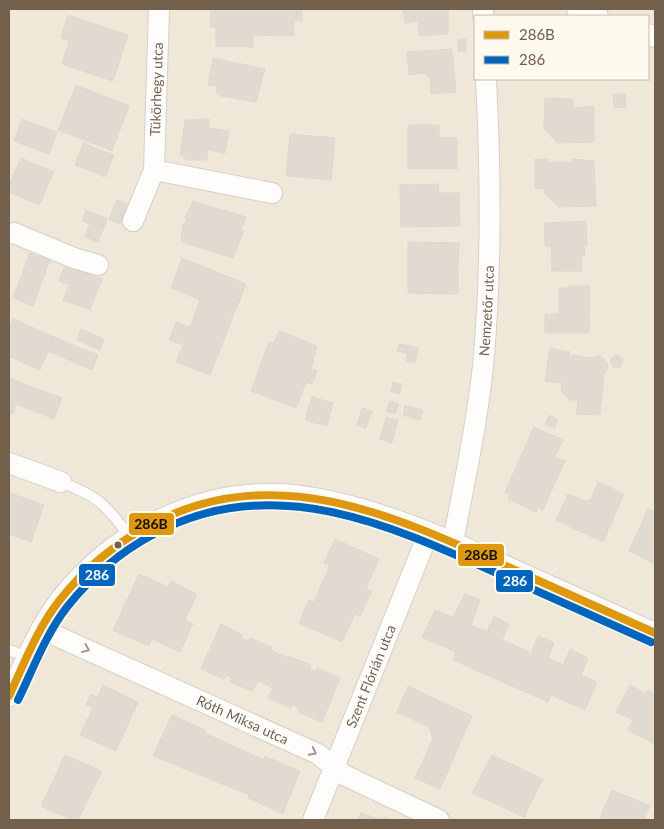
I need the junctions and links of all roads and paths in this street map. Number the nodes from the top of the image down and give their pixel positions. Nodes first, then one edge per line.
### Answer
1 (159, 9) edge
2 (577, 9) edge
3 (595, 15) edge
4 (486, 80) edge
5 (154, 170) junction
6 (272, 193) dead end
7 (133, 221) dead end
8 (10, 237) edge
9 (98, 265) dead end
10 (9, 463) edge
11 (61, 482) joint
12 (429, 532) junction
13 (129, 536) junction
14 (453, 542) junction
15 (41, 629) junction
16 (655, 633) edge
17 (9, 650) edge
18 (27, 657) junction
19 (9, 696) edge
20 (335, 768) junction
21 (313, 820) edge
22 (439, 820) edge

1 - 5 street, Tükörhegy utca
2 - 3 street
4 - 14 street, Nemzetőr utca
5 - 6 street
5 - 7 street, Tükörhegy utca
8 - 9 street
10 - 11 street
11 - 13 lane
12 - 13 street
12 - 14 street
12 - 20 street, Szent Flórián utca
13 - 15 street
14 - 16 street
15 - 18 street
15 -> 20 street, Róth Miksa utca
17 - 18 lane
18 - 19 street
20 - 21 street, Szent Flórián utca
20 - 22 street, Róth Miksa utca

